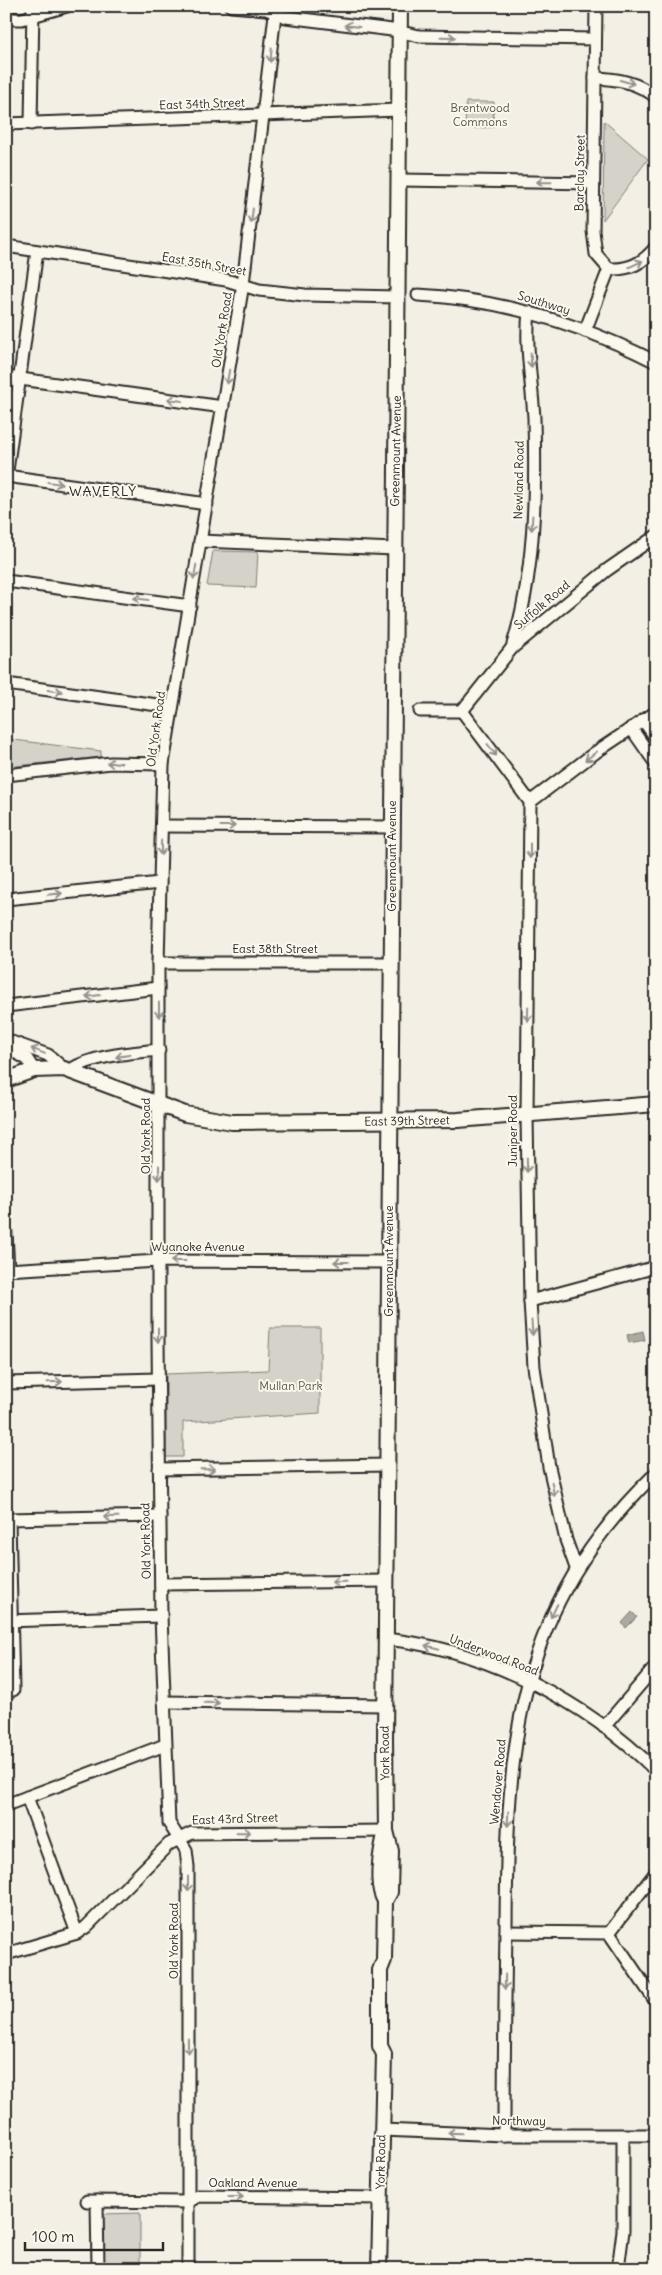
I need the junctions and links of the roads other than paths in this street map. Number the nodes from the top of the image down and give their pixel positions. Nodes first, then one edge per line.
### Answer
1 (67, 6) edge
2 (231, 6) edge
3 (400, 6) edge
4 (596, 6) edge
5 (276, 10) edge
6 (32, 11) edge
7 (6, 19) edge
8 (400, 32) junction
9 (595, 39) junction
10 (595, 78) junction
11 (656, 97) edge
12 (400, 110) junction
13 (264, 115) junction
14 (6, 124) edge
15 (31, 124) junction
16 (399, 180) junction
17 (593, 183) junction
18 (6, 246) edge
19 (656, 247) edge
20 (37, 251) junction
21 (610, 269) junction
22 (243, 284) junction
23 (418, 295) dead end
24 (398, 297) junction
25 (529, 312) junction
26 (585, 331) junction
27 (656, 362) edge
28 (6, 377) edge
29 (18, 379) junction
30 (223, 407) junction
31 (6, 477) edge
32 (206, 504) junction
33 (656, 536) edge
34 (200, 541) junction
35 (395, 549) junction
36 (6, 581) edge
37 (190, 606) junction
38 (512, 648) junction
39 (6, 684) edge
40 (172, 707) junction
41 (420, 711) dead end
42 (462, 711) junction
43 (656, 712) edge
44 (643, 720) junction
45 (631, 728) junction
46 (656, 738) edge
47 (163, 764) junction
48 (656, 764) edge
49 (6, 775) edge
50 (530, 802) junction
51 (162, 826) junction
52 (393, 826) junction
53 (160, 883) junction
54 (6, 899) edge
55 (158, 963) junction
56 (392, 964) junction
57 (158, 988) junction
58 (6, 1006) edge
59 (6, 1040) edge
60 (6, 1047) edge
61 (159, 1050) junction
62 (34, 1070) junction
63 (67, 1070) junction
64 (6, 1080) edge
65 (160, 1104) junction
66 (656, 1104) edge
67 (527, 1116) junction
68 (390, 1122) junction
69 (6, 1232) edge
70 (158, 1261) junction
71 (389, 1262) junction
72 (656, 1267) edge
73 (7, 1270) edge
74 (530, 1301) junction
75 (158, 1379) junction
76 (6, 1384) edge
77 (387, 1465) junction
78 (159, 1470) junction
79 (656, 1473) edge
80 (160, 1516) junction
81 (8, 1519) edge
82 (576, 1568) junction
83 (387, 1581) junction
84 (161, 1584) junction
85 (161, 1616) junction
86 (9, 1621) edge
87 (385, 1639) junction
88 (656, 1666) edge
89 (527, 1681) junction
90 (10, 1691) edge
91 (164, 1702) junction
92 (385, 1705) junction
93 (604, 1727) junction
94 (165, 1745) junction
95 (656, 1771) edge
96 (27, 1797) junction
97 (6, 1804) edge
98 (386, 1831) junction
99 (178, 1838) junction
100 (656, 1872) edge
101 (77, 1932) junction
102 (506, 1932) junction
103 (609, 1933) junction
104 (6, 1954) edge
105 (656, 2002) edge
106 (382, 2130) junction
107 (504, 2135) junction
108 (656, 2135) edge
109 (623, 2136) junction
110 (380, 2198) junction
111 (188, 2202) junction
112 (98, 2269) edge
113 (188, 2269) edge
114 (379, 2269) edge
115 (618, 2269) edge

1 - 6 street
2 - 5 street
3 - 8 main road, Greenmount Avenue
4 - 9 street, Barclay Street
8 -> 5 street
5 -> 13 street, Old York Road
6 - 7 street
6 - 15 street
8 -> 9 street
8 - 12 main road, Greenmount Avenue
9 - 10 street, Barclay Street
10 -> 11 street
10 - 17 street, Barclay Street
12 - 13 street, East 34th Street
12 - 16 main road, Greenmount Avenue
13 - 15 street, East 34th Street
13 -> 22 street, Old York Road
14 - 15 street, East 34th Street
17 -> 16 street
16 - 24 main road, Greenmount Avenue
17 - 21 street, Barclay Street
18 - 20 street, East 35th Street
21 -> 19 street
20 - 22 street, East 35th Street
20 - 29 street
21 - 26 street
22 - 24 street, East 35th Street
22 -> 30 street, Old York Road
23 - 25 street, Southway
24 - 35 main road, Greenmount Avenue
25 - 26 street, Southway
25 -> 38 street, Newland Road
26 - 27 street, Southway
28 - 29 street
30 -> 29 street
29 - 31 street
30 - 32 street, Old York Road
31 -> 32 street
32 - 34 street, Old York Road
33 - 38 street, Suffolk Road
34 - 35 street
34 -> 37 street, Old York Road
35 - 52 main road, Greenmount Avenue
37 -> 36 street
37 - 40 street, Old York Road
38 - 42 street, Suffolk Road
39 -> 40 street
40 - 47 street, Old York Road
41 - 42 street
42 -> 50 street
43 - 44 street
44 - 45 street
44 - 46 street
45 - 48 street
45 -> 50 street
47 -> 49 street
47 - 51 street, Old York Road
50 -> 67 street, Juniper Road
51 -> 52 street
51 -> 53 street, Old York Road
52 - 56 main road, Greenmount Avenue
54 -> 53 street
53 - 55 street, Old York Road
55 - 56 street, East 38th Street
55 - 57 street, Old York Road
56 - 68 main road, Greenmount Avenue
57 -> 58 street
57 -> 61 street, Old York Road
63 -> 59 street
60 - 62 street
61 -> 63 street
61 - 65 street, Old York Road
62 - 63 main road
62 - 64 main road
63 - 65 main road, East 39th Street
65 - 68 main road, East 39th Street
65 -> 70 street, Old York Road
66 - 67 main road, East 39th Street
67 - 68 main road, East 39th Street
67 -> 74 street, Juniper Road
68 - 71 main road, Greenmount Avenue
69 - 73 street
71 -> 70 street, Wyanoke Avenue
70 - 73 street, Wyanoke Avenue
70 -> 75 street, Old York Road
71 - 77 main road, Greenmount Avenue
72 - 74 street
74 -> 82 street, Juniper Road
76 -> 75 street
75 - 78 street, Old York Road
78 -> 77 street
77 - 83 main road, Greenmount Avenue
78 - 80 street, Old York Road
79 - 82 street, Wendover Road
80 -> 81 street
80 - 84 street, Old York Road
81 - 86 street
82 -> 89 street, Wendover Road
83 -> 84 street
83 - 87 main road, Greenmount Avenue
84 - 85 street, Old York Road
85 - 86 street
85 - 91 street, Old York Road
86 - 90 street
89 -> 87 street, Underwood Road
87 - 92 main road, Greenmount Avenue
88 - 93 street
89 - 93 street, Underwood Road
89 -> 102 street, Wendover Road
91 -> 92 street
91 - 94 street, Old York Road
92 - 98 main road, York Road
93 - 95 street, Underwood Road
94 - 96 street
94 - 99 street, Old York Road
96 - 97 street
96 - 101 street
99 -> 98 street, East 43rd Street
98 - 106 main road, York Road
99 - 101 street, East 43rd Street
99 -> 111 street, Old York Road
100 - 103 street
101 - 104 street, East 43rd Street
102 - 103 street
102 -> 107 street, Wendover Road
103 - 105 street
107 -> 106 street, Northway
106 - 110 main road, York Road
107 - 109 street, Northway
108 - 109 street, Northway
109 - 115 street
111 -> 110 street, Oakland Avenue
110 - 114 main road, York Road
111 - 112 street, Oakland Avenue
111 - 113 street, Old York Road

